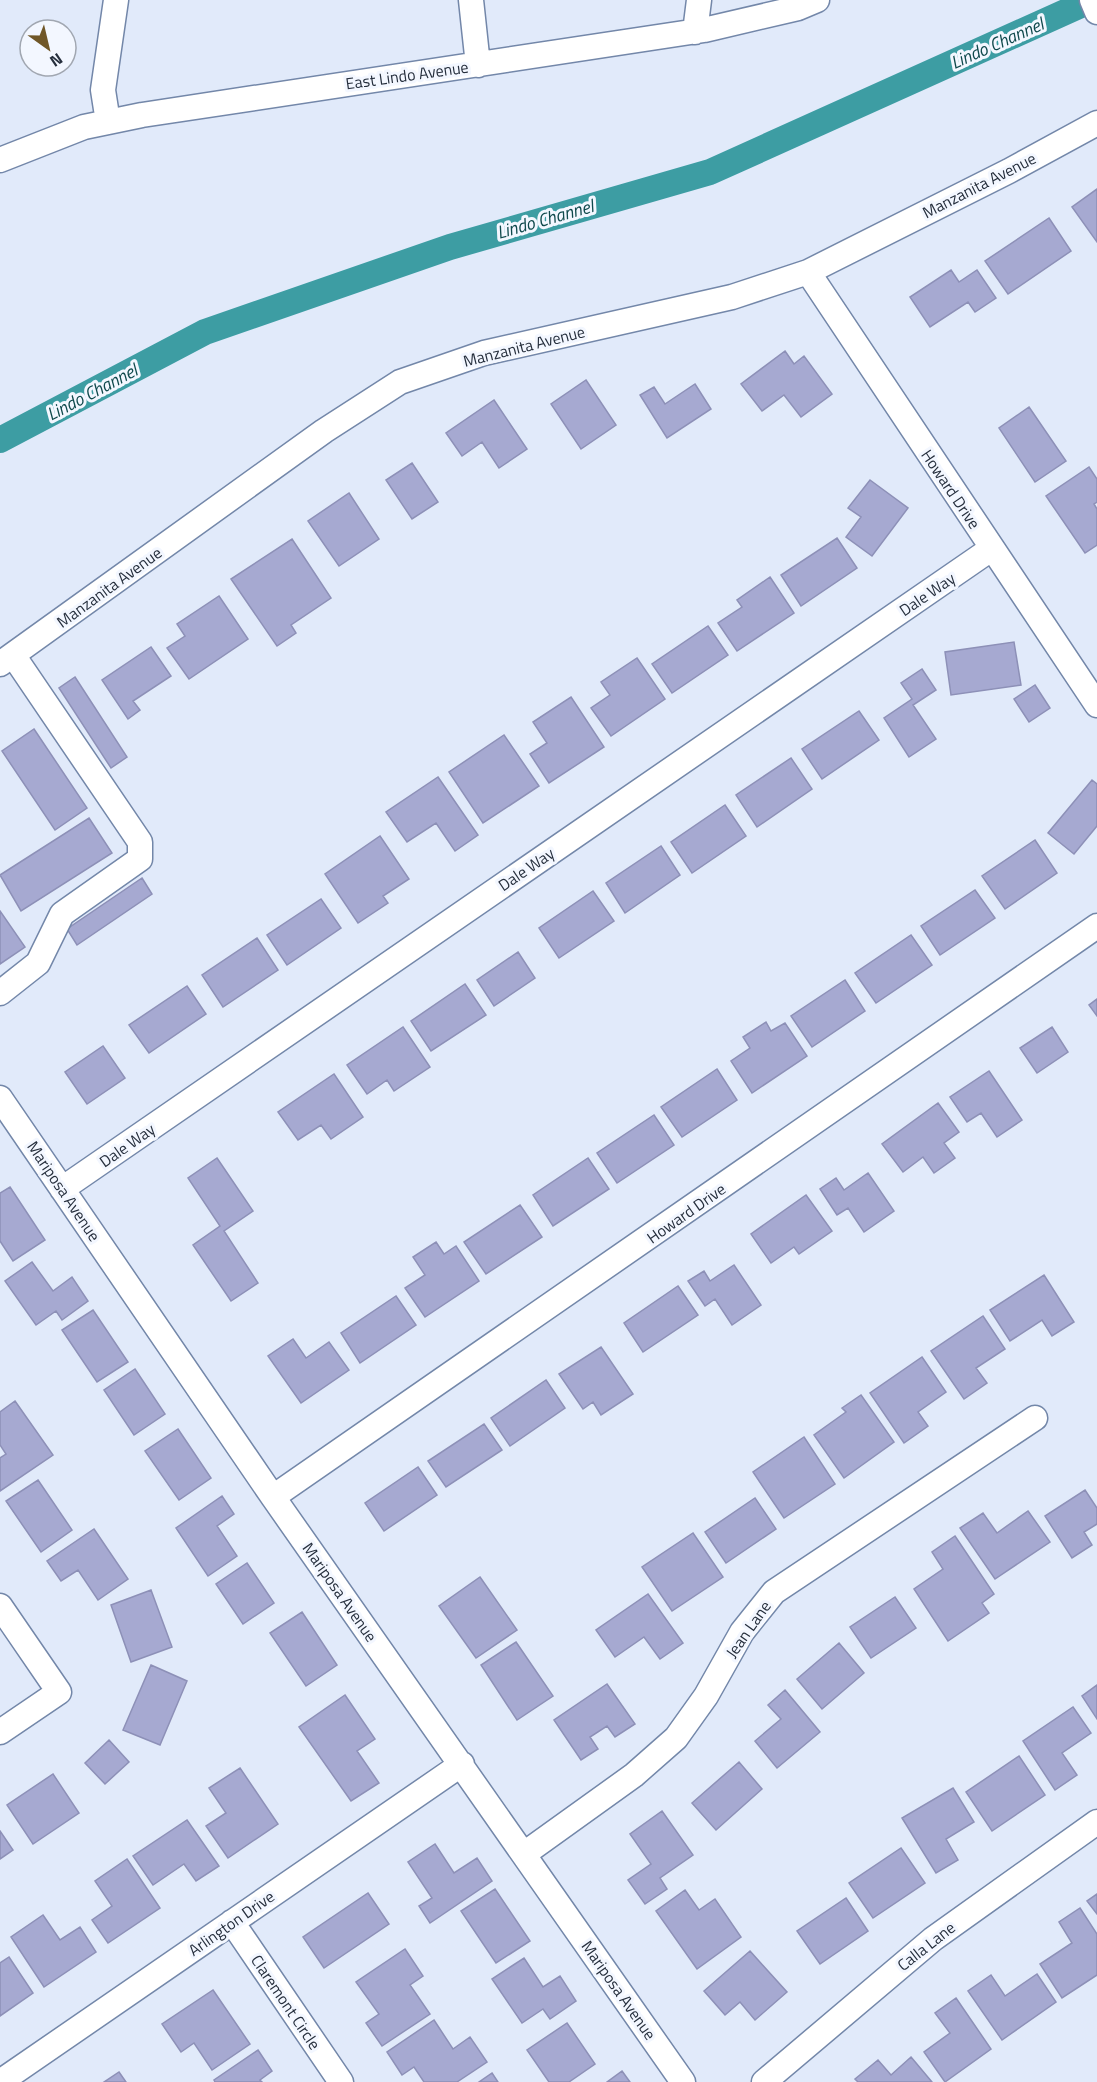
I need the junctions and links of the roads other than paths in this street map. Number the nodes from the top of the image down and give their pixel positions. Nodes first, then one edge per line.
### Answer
1 (116, 0) edge
2 (471, 0) edge
3 (699, 0) edge
4 (818, 0) edge
5 (1092, 0) edge
6 (1097, 12) edge
7 (695, 32) junction
8 (478, 65) junction
9 (108, 122) junction
10 (1097, 123) edge
11 (0, 160) edge
12 (808, 272) junction
13 (992, 549) junction
14 (7, 660) edge
15 (1097, 705) edge
16 (1097, 926) edge
17 (0, 993) edge
18 (0, 1098) edge
19 (62, 1189) junction
20 (1035, 1418) dead end
21 (273, 1497) junction
22 (0, 1606) edge
23 (0, 1732) edge
24 (462, 1764) junction
25 (1097, 1822) edge
26 (524, 1854) junction
27 (232, 1922) junction
28 (0, 2082) edge
29 (341, 2082) edge
30 (683, 2082) edge
31 (764, 2082) edge

1 - 9 street
2 - 8 street
3 - 7 street
4 - 7 street, East Lindo Avenue
5 - 6 street
7 - 8 street, East Lindo Avenue
8 - 9 street, East Lindo Avenue
9 - 11 street, East Lindo Avenue
10 - 12 street, Manzanita Avenue
12 - 13 street, Howard Drive
12 - 14 street, Manzanita Avenue
13 - 15 street, Howard Drive
13 - 19 street, Dale Way
14 - 17 street
16 - 21 street, Howard Drive
18 - 19 street, Mariposa Avenue
19 - 21 street, Mariposa Avenue
20 - 26 street, Jean Lane
21 - 24 street, Mariposa Avenue
22 - 23 street
24 - 26 street, Mariposa Avenue
24 - 27 street, Arlington Drive
25 - 31 street, Calla Lane
26 - 30 street, Mariposa Avenue
27 - 28 street, Arlington Drive
27 - 29 street, Claremont Circle

